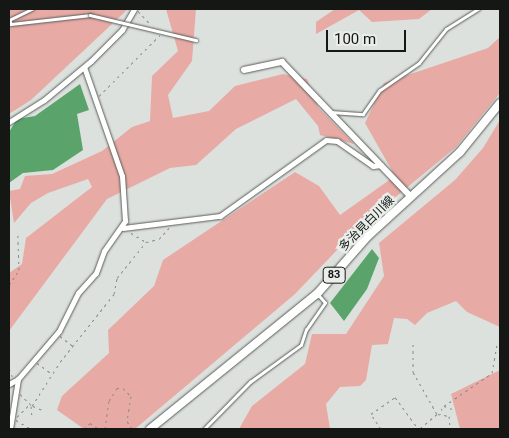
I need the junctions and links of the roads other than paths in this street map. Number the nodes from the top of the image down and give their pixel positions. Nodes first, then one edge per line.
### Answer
1 (33, 9) edge
2 (135, 9) edge
3 (478, 9) edge
4 (196, 40) dead end
5 (84, 66) junction
6 (244, 70) dead end
7 (500, 103) edge
8 (330, 112) junction
9 (9, 122) edge
10 (381, 165) junction
11 (411, 197) junction
12 (126, 228) junction
13 (317, 294) junction
14 (14, 381) edge
15 (10, 429) edge
16 (150, 429) edge
17 (204, 429) edge

1 - 4 lane, bridge
2 - 5 street
3 - 8 lane
5 - 9 street
5 - 12 street
6 - 8 street
7 - 11 main road, 多治見白川線 / 83
8 - 10 street
10 - 11 street
10 - 12 street
11 - 13 main road, 多治見白川線 / 83
12 - 14 street
13 - 16 main road, 多治見白川線 / 83
13 - 17 lane
14 - 15 street

